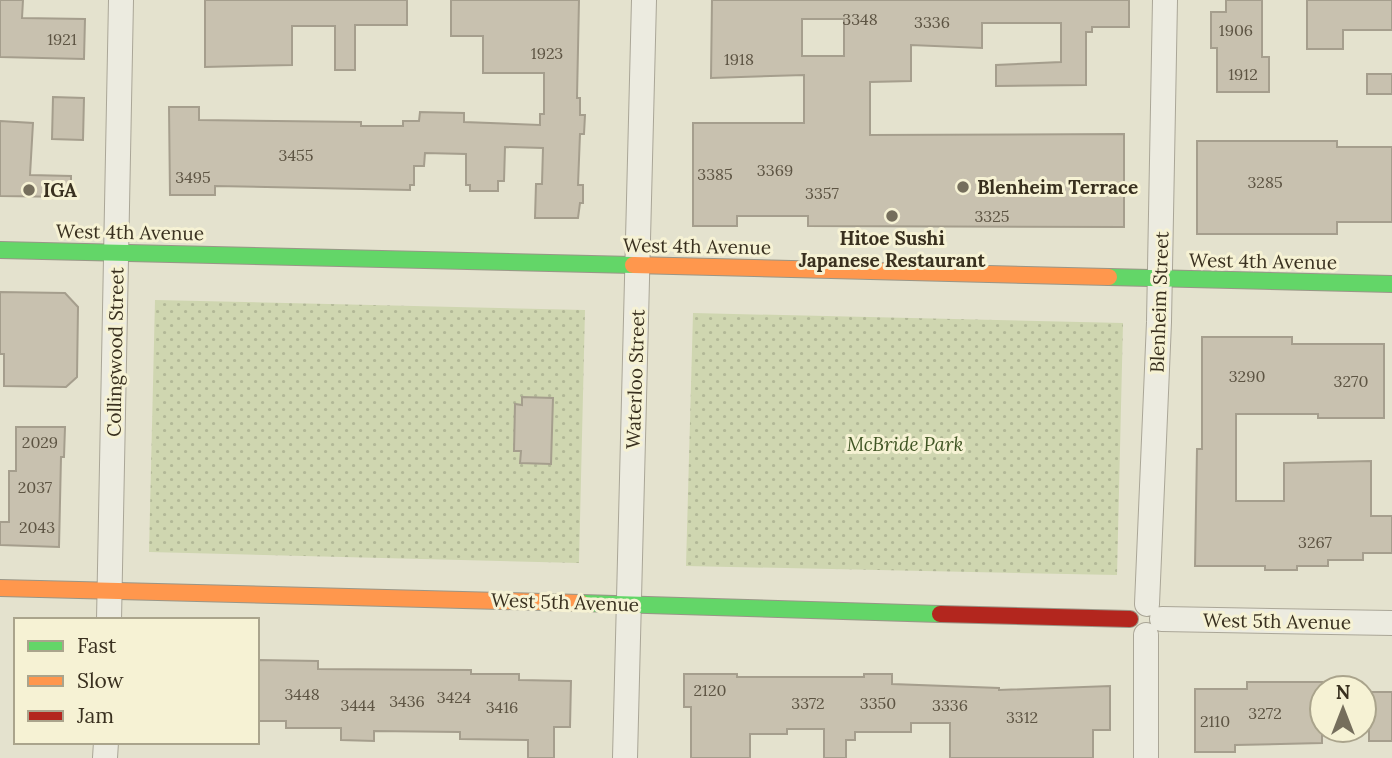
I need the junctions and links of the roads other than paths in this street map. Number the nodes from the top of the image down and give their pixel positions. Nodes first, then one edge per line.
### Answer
1 (121, 0) edge
2 (644, 0) edge
3 (1165, 0) edge
4 (0, 250) edge
5 (118, 253) junction
6 (638, 265) junction
7 (1160, 280) junction
8 (1392, 284) edge
9 (0, 588) edge
10 (110, 589) junction
11 (630, 604) junction
12 (109, 618) edge
13 (1146, 619) junction
14 (1392, 623) edge
15 (625, 758) edge
16 (1146, 758) edge

1 - 5 street, Collingwood Street
2 - 6 street, Waterloo Street
3 - 7 street, Blenheim Street
4 - 5 main road, West 4th Avenue
5 - 6 main road, West 4th Avenue
5 - 10 street, Collingwood Street
6 - 7 main road, West 4th Avenue
6 - 11 street, Waterloo Street
7 - 8 main road, West 4th Avenue
7 - 13 street, Blenheim Street
9 - 10 main road, West 5th Avenue
10 - 11 main road, West 5th Avenue
10 - 12 street, Collingwood Street
11 - 13 main road, West 5th Avenue
11 - 15 street, Waterloo Street
13 - 14 street, West 5th Avenue
13 - 16 street, Blenheim Street

